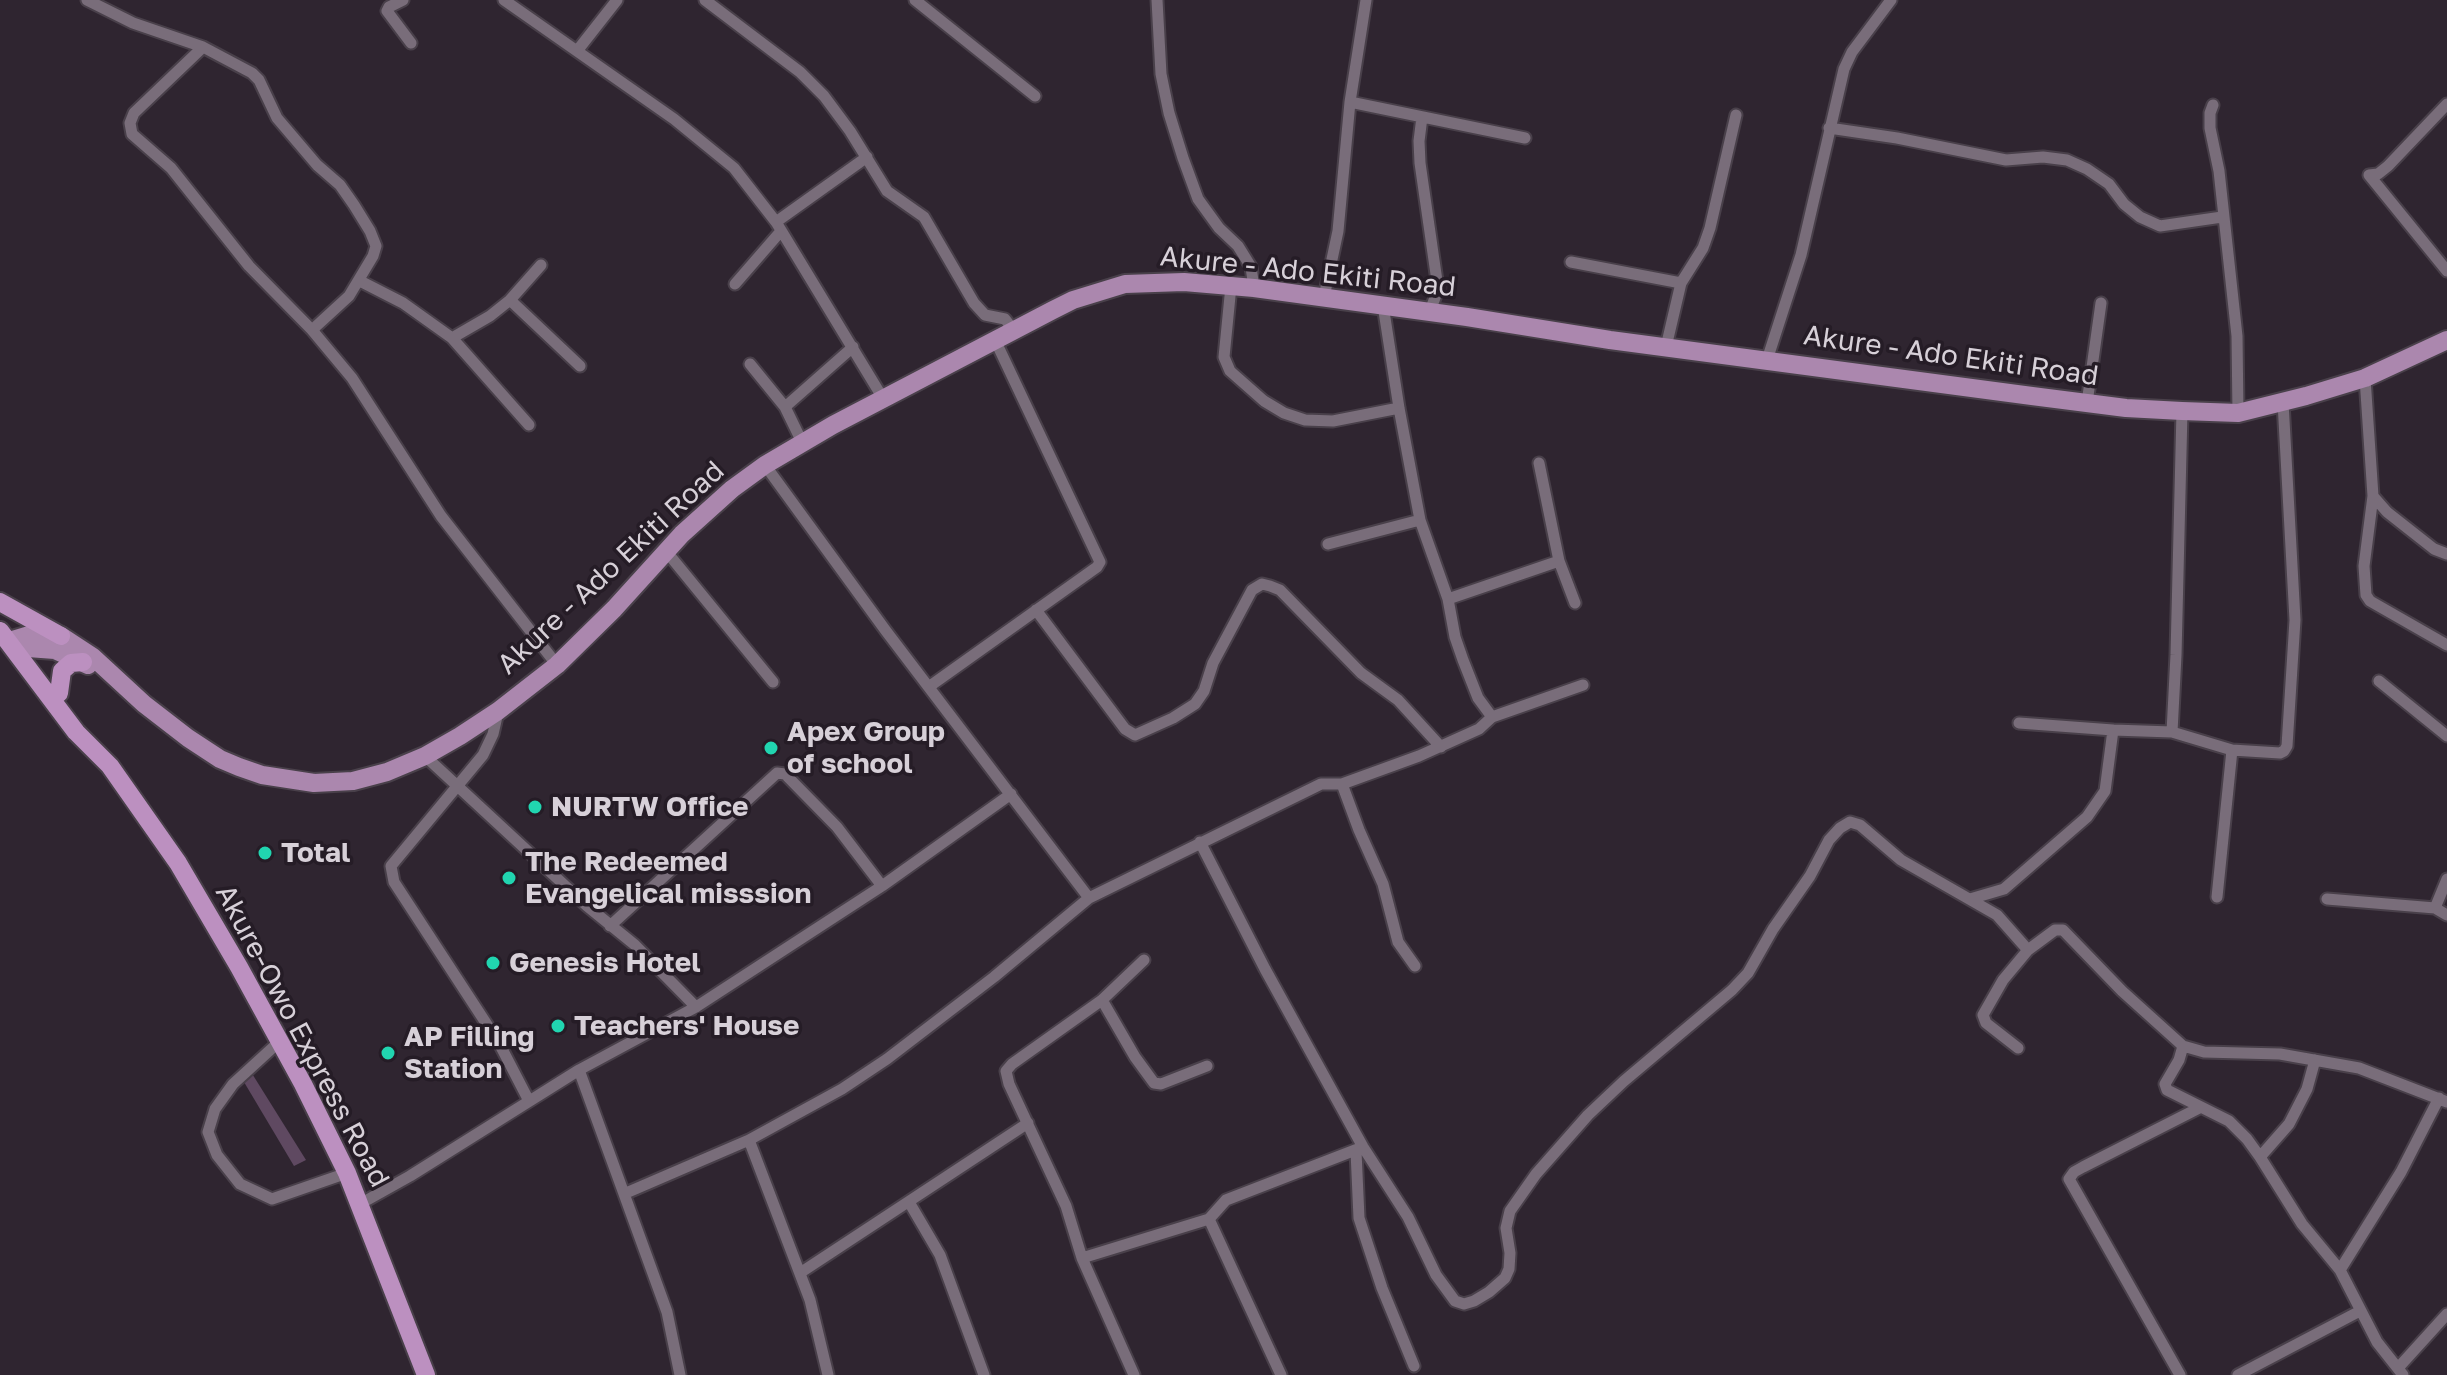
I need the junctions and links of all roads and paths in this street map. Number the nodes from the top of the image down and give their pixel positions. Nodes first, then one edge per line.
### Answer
1 (87, 0) edge
2 (403, 0) edge
3 (504, 0) edge
4 (617, 0) edge
5 (705, 0) edge
6 (915, 0) edge
7 (1157, 0) edge
8 (1366, 0) edge
9 (1891, 0) edge
10 (411, 43) dead end
11 (203, 47) junction
12 (577, 51) junction
13 (1035, 96) dead end
14 (1350, 102) junction
15 (2447, 104) edge
16 (2213, 105) dead end
17 (1736, 115) dead end
18 (1422, 117) junction
19 (1829, 128) junction
20 (1525, 138) dead end
21 (867, 157) junction
22 (2222, 217) junction
23 (778, 226) junction
24 (1571, 262) dead end
25 (541, 265) dead end
26 (2447, 271) edge
27 (360, 281) junction
28 (1681, 283) junction
29 (735, 284) dead end
30 (1231, 286) junction
31 (1254, 288) junction
32 (1324, 297) junction
33 (510, 300) junction
34 (2101, 303) dead end
35 (1383, 305) junction
36 (1430, 311) junction
37 (312, 330) junction
38 (1015, 332) junction
39 (452, 338) junction
40 (2447, 340) edge
41 (996, 342) junction
42 (853, 347) junction
43 (1666, 347) junction
44 (1767, 360) junction
45 (750, 364) dead end
46 (580, 366) dead end
47 (2365, 378) junction
48 (884, 400) junction
49 (2283, 402) junction
50 (2087, 403) junction
51 (785, 407) junction
52 (1399, 408) junction
53 (2182, 411) junction
54 (2238, 413) junction
55 (529, 425) dead end
56 (802, 442) junction
57 (1539, 463) dead end
58 (765, 465) junction
59 (2373, 496) junction
60 (1420, 520) junction
61 (1328, 544) dead end
62 (666, 551) junction
63 (2447, 554) edge
64 (1559, 561) junction
65 (1448, 599) junction
66 (0, 602) edge
67 (1575, 603) dead end
68 (1036, 610) junction
69 (0, 613) edge
70 (61, 636) junction
71 (14, 642) edge
72 (2447, 645) edge
73 (83, 662) junction
74 (557, 665) junction
75 (108, 673) junction
76 (2379, 681) dead end
77 (773, 682) dead end
78 (1583, 685) dead end
79 (930, 686) junction
80 (59, 693) junction
81 (498, 711) junction
82 (1492, 717) junction
83 (2019, 723) dead end
84 (2113, 730) junction
85 (2172, 732) junction
86 (2447, 736) edge
87 (90, 744) junction
88 (1441, 747) junction
89 (2232, 750) junction
90 (425, 756) junction
91 (1342, 784) junction
92 (457, 787) junction
93 (1011, 794) junction
94 (1200, 842) junction
95 (2447, 879) edge
96 (882, 886) junction
97 (2217, 897) dead end
98 (1089, 898) junction
99 (1970, 899) junction
100 (2327, 899) dead end
101 (2435, 908) junction
102 (2447, 915) edge
103 (610, 926) junction
104 (2028, 950) junction
105 (1144, 960) dead end
106 (1415, 966) dead end
107 (1102, 1000) junction
108 (696, 1007) junction
109 (280, 1041) junction
110 (2183, 1046) junction
111 (2018, 1048) dead end
112 (2315, 1060) junction
113 (1207, 1066) dead end
114 (579, 1070) junction
115 (2443, 1100) edge
116 (529, 1101) junction
117 (2201, 1107) junction
118 (1028, 1123) junction
119 (749, 1140) junction
120 (1360, 1149) junction
121 (2260, 1157) junction
122 (347, 1173) junction
123 (626, 1193) junction
124 (909, 1202) junction
125 (360, 1204) junction
126 (1209, 1219) junction
127 (1082, 1258) junction
128 (2340, 1270) junction
129 (800, 1273) junction
130 (2360, 1311) junction
131 (2447, 1314) edge
132 (1414, 1366) dead end
133 (2400, 1371) edge
134 (426, 1375) edge
135 (680, 1375) edge
136 (828, 1375) edge
137 (984, 1375) edge
138 (1134, 1375) edge
139 (1281, 1375) edge
140 (2180, 1375) edge
141 (2238, 1375) edge

1 - 11 street
2 - 10 street
3 - 12 street
4 - 12 street
5 - 21 street
6 - 13 street
7 - 31 street
8 - 14 street
9 - 19 street
11 - 27 street
11 - 37 street
12 - 23 street
14 - 18 street
14 - 32 street
15 - 26 street
16 - 22 street
17 - 28 street
18 - 20 street
18 - 36 street
19 - 22 street
19 - 44 street
21 - 23 street
21 - 38 street
22 - 54 street
23 - 29 street
23 - 42 street
24 - 28 street
25 - 33 street
27 - 37 street
27 - 39 street
28 - 43 street
30 - 31 main road, Akure - Ado Ekiti Road
30 - 38 main road, Akure - Ado Ekiti Road
30 - 52 street
31 - 32 main road, Akure - Ado Ekiti Road
32 - 35 main road, Akure - Ado Ekiti Road
33 - 39 street
33 - 46 street
34 - 50 street
35 - 36 main road, Akure - Ado Ekiti Road
35 - 52 street
36 - 43 main road, Akure - Ado Ekiti Road
37 - 74 street
38 - 41 main road, Akure - Ado Ekiti Road
39 - 55 street
40 - 47 main road, Akure - Ado Ekiti Road
41 - 48 main road, Akure - Ado Ekiti Road
41 - 68 street
42 - 48 street
42 - 51 street
43 - 44 main road, Akure - Ado Ekiti Road
44 - 50 main road, Akure - Ado Ekiti Road
45 - 51 street
47 - 49 main road, Akure - Ado Ekiti Road
47 - 59 street
48 - 56 main road, Akure - Ado Ekiti Road
49 - 54 main road, Akure - Ado Ekiti Road
49 - 89 street
50 - 53 main road, Akure - Ado Ekiti Road
51 - 56 street
52 - 60 street
53 - 54 main road, Akure - Ado Ekiti Road
53 - 85 street
56 - 58 main road, Akure - Ado Ekiti Road
57 - 64 street
58 - 62 main road, Akure - Ado Ekiti Road
58 - 79 street
59 - 63 street
59 - 72 street
60 - 61 street
60 - 65 street
62 - 74 main road, Akure - Ado Ekiti Road
62 - 77 street
64 - 65 street
64 - 67 street
65 - 82 street
66 - 70 highway
68 - 79 street
68 - 88 street
69 - 71 highway, Akure-Owo Express Road
70 - 71 main road
70 - 75 main road, Akure - Ado Ekiti Road
71 - 73 main road
71 - 80 highway, Akure-Owo Express Road
71 - 87 highway, Akure-Owo Express Road
73 - 75 main road
73 - 80 highway
74 - 81 main road, Akure - Ado Ekiti Road
75 - 90 main road, Akure - Ado Ekiti Road
76 - 86 street
78 - 82 street
79 - 93 street
80 - 87 highway, Akure-Owo Express Road
81 - 90 main road, Akure - Ado Ekiti Road
81 - 92 street
82 - 88 street
83 - 84 street
84 - 85 street
84 - 99 street
85 - 89 street
87 - 109 highway, Akure-Owo Express Road
88 - 91 street
89 - 97 street
90 - 92 street
91 - 94 street
91 - 106 street
92 - 103 street
92 - 116 street
93 - 96 street
93 - 98 street
94 - 98 street
94 - 120 street
95 - 101 street
96 - 103 street
96 - 108 street
98 - 119 street
99 - 104 street
99 - 120 street
100 - 101 street
101 - 102 street
103 - 108 street
104 - 110 street
104 - 111 street
105 - 107 street
107 - 113 street
107 - 118 street
108 - 114 street
109 - 122 highway, Akure-Owo Express Road
109 - 122 street
110 - 112 street
110 - 117 street
112 - 115 street
112 - 121 street
114 - 116 street
114 - 123 street
115 - 128 street
116 - 125 street
117 - 121 street
117 - 140 street
118 - 124 street
118 - 127 street
119 - 123 street
119 - 129 street
120 - 126 street
120 - 132 street
121 - 128 street
122 - 125 highway, Akure-Owo Express Road
123 - 135 street
124 - 129 street
124 - 137 street
125 - 134 highway, Akure-Owo Express Road
126 - 127 street
126 - 139 street
127 - 138 street
128 - 130 street
129 - 136 street
130 - 133 street
130 - 141 street
131 - 133 street

